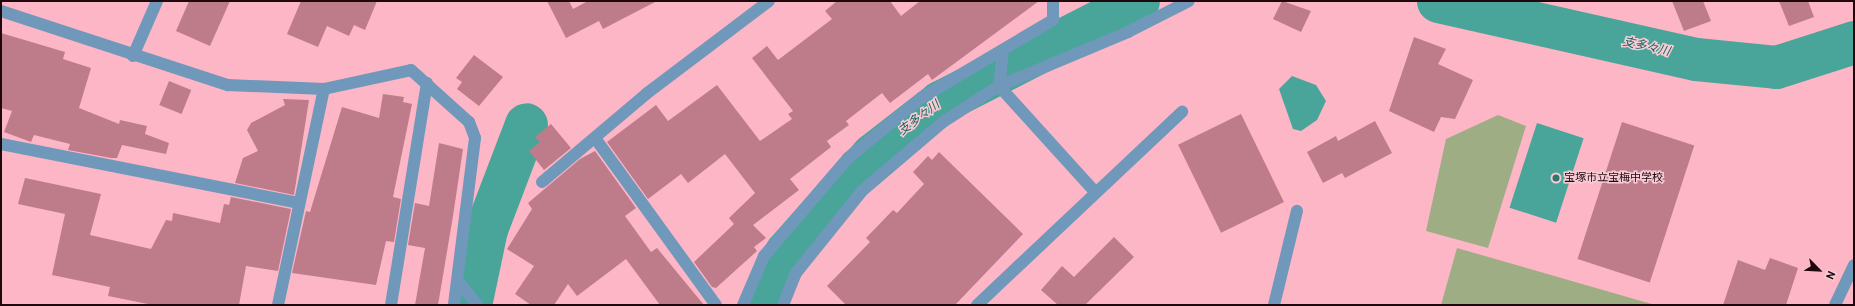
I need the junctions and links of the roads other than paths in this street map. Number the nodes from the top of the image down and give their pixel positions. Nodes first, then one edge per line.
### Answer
1 (769, 1) edge
2 (1053, 1) edge
3 (1189, 1) edge
4 (154, 2) edge
5 (1, 11) edge
6 (1003, 50) junction
7 (133, 56) junction
8 (427, 83) junction
9 (999, 86) junction
10 (324, 89) junction
11 (1182, 112) dead end
12 (595, 138) junction
13 (1, 144) edge
14 (542, 182) dead end
15 (1096, 192) junction
16 (298, 204) junction
17 (1297, 211) dead end
18 (1854, 265) edge
19 (459, 282) junction
20 (278, 305) edge
21 (391, 305) edge
22 (454, 305) edge
23 (477, 305) edge
24 (716, 305) edge
25 (743, 305) edge
26 (783, 305) edge
27 (977, 305) edge
28 (1274, 305) edge
29 (1835, 305) edge

1 - 12 street
2 - 6 street
3 - 9 street
4 - 7 street
5 - 7 street
6 - 9 street
6 - 25 street
7 - 10 street
8 - 10 street
8 - 19 street
8 - 21 street
9 - 15 street
9 - 26 street
10 - 16 street
11 - 15 street
12 - 14 street
12 - 24 street
13 - 16 street
15 - 27 street
16 - 20 street
17 - 28 street
18 - 29 street
19 - 22 street
19 - 23 street

